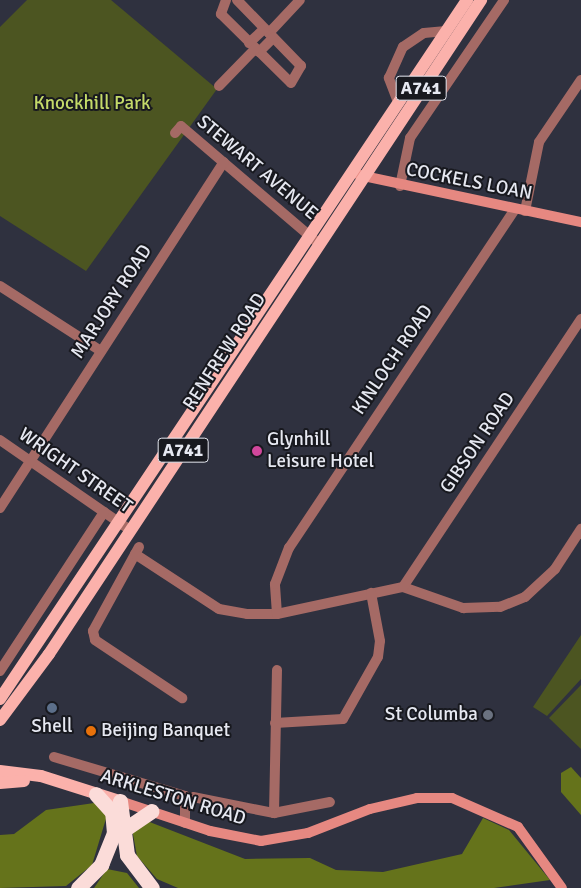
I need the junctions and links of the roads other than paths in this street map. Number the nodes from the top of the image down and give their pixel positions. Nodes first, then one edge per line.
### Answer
1 (226, 0) edge
2 (237, 0) edge
3 (300, 0) edge
4 (466, 0) edge
5 (481, 0) edge
6 (504, 0) edge
7 (446, 31) junction
8 (269, 34) junction
9 (254, 48) junction
10 (581, 80) edge
11 (219, 86) dead end
12 (398, 102) junction
13 (174, 133) dead end
14 (224, 162) junction
15 (356, 174) junction
16 (400, 186) junction
17 (520, 210) junction
18 (581, 222) edge
19 (314, 239) junction
20 (0, 286) edge
21 (581, 319) edge
22 (101, 351) junction
23 (0, 440) edge
24 (30, 460) junction
25 (0, 508) edge
26 (104, 512) junction
27 (119, 522) junction
28 (581, 529) edge
29 (130, 530) junction
30 (403, 586) junction
31 (371, 594) junction
32 (277, 614) junction
33 (278, 670) dead end
34 (0, 671) edge
35 (182, 698) dead end
36 (0, 700) edge
37 (0, 720) edge
38 (275, 723) junction
39 (54, 757) dead end
40 (0, 771) edge
41 (29, 781) junction
42 (59, 782) junction
43 (0, 783) edge
44 (0, 788) edge
45 (96, 794) junction
46 (193, 797) dead end
47 (120, 801) junction
48 (330, 802) dead end
49 (152, 811) junction
50 (274, 813) junction
51 (185, 822) junction
52 (125, 828) junction
53 (78, 888) edge
54 (152, 888) edge
55 (562, 888) edge

1 - 9 street
2 - 8 street
3 - 8 street
4 - 7 main road, A741
5 - 15 main road, A741
6 - 16 street
7 - 12 main road, A741
7 - 12 street
8 - 9 street
8 - 9 street
9 - 11 street
10 - 17 street
12 - 15 main road, A741
13 - 14 street, STEWART AVENUE
14 - 19 street, STEWART AVENUE
14 - 22 street, MARJORY ROAD
15 - 16 street, COCKELS LOAN
15 - 19 main road, RENFREW ROAD / A741
16 - 17 street, COCKELS LOAN
17 - 18 street, COCKELS LOAN
17 - 32 street, KINLOCH ROAD
19 - 27 main road, RENFREW ROAD / A741
19 - 29 main road, RENFREW ROAD / A741
20 - 22 street
21 - 30 street, GIBSON ROAD
22 - 24 street, MARJORY ROAD
23 - 24 street, WRIGHT STREET
24 - 25 street, MARJORY ROAD
24 - 26 street, WRIGHT STREET
26 - 27 street, WRIGHT STREET
26 - 34 street
27 - 29 street, WRIGHT STREET
27 - 36 main road, RENFREW ROAD / A741
28 - 30 street
29 - 37 main road, RENFREW ROAD / A741
30 - 31 street
31 - 32 street
31 - 38 street
32 - 35 street
33 - 38 street
38 - 50 street
39 - 51 street
40 - 42 main road, ARKLESTON ROAD
41 - 42 main road, ARKLESTON ROAD
41 - 43 main road, ARKLESTON ROAD
41 - 44 main road
42 - 45 main road, ARKLESTON ROAD
45 - 47 main road, ARKLESTON ROAD
45 - 53 highway
46 - 50 street
47 - 49 street, ARKLESTON ROAD
47 - 52 highway
48 - 50 street
49 - 51 street, ARKLESTON ROAD
49 - 52 highway
51 - 55 street, ARKLESTON ROAD
52 - 54 highway

